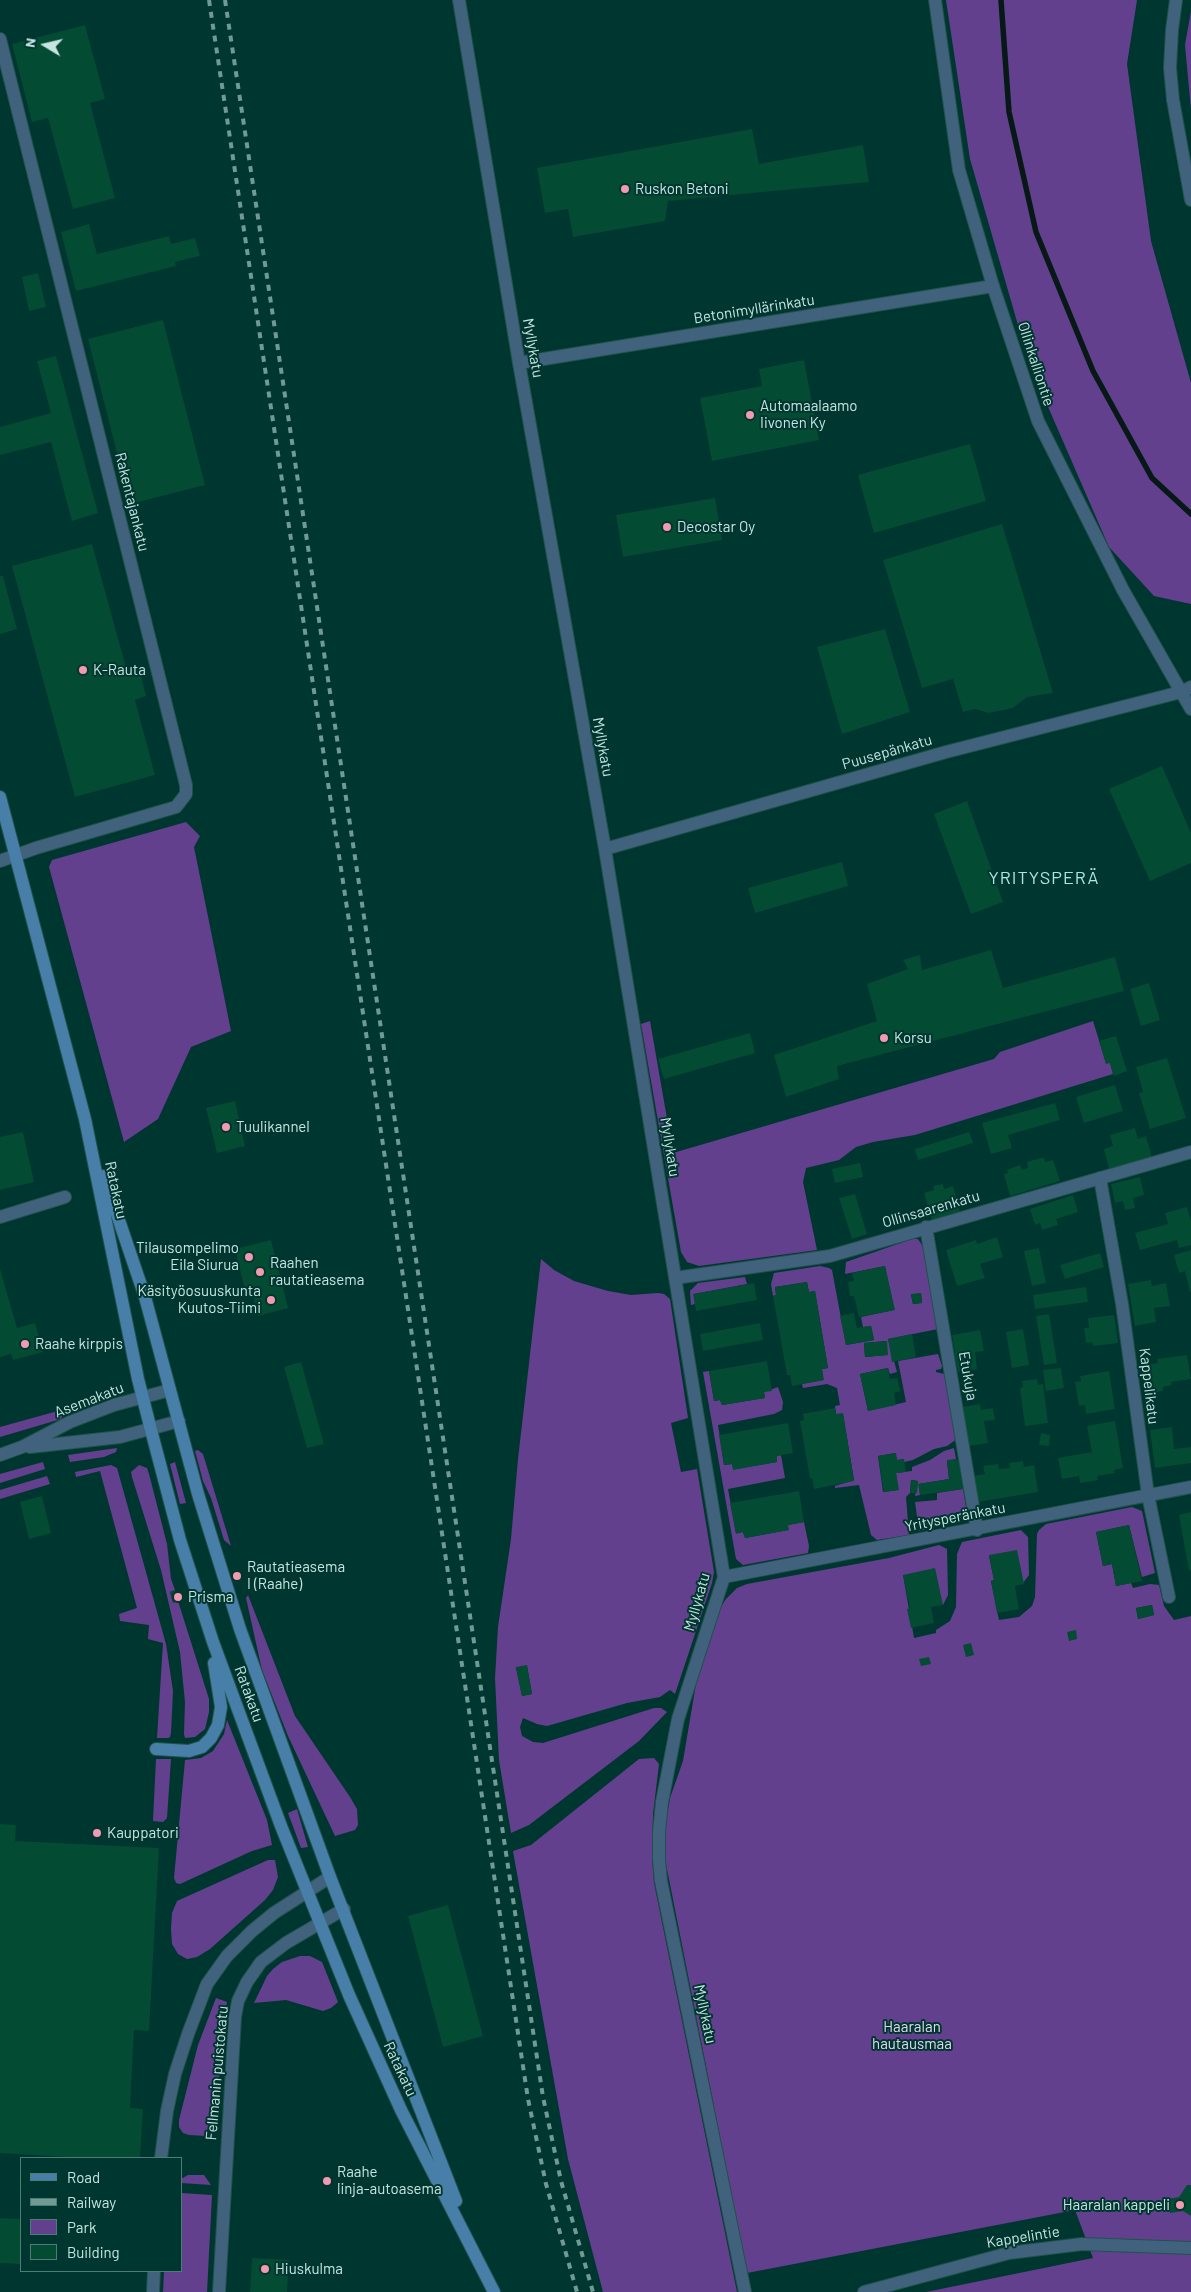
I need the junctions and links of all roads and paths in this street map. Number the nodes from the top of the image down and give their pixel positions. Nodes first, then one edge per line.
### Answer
1 (459, 0) edge
2 (935, 0) edge
3 (1176, 0) edge
4 (0, 39) edge
5 (1191, 200) edge
6 (993, 286) junction
7 (519, 363) junction
8 (1186, 689) edge
9 (1191, 709) edge
10 (0, 797) edge
11 (604, 849) junction
12 (16, 857) junction
13 (0, 861) edge
14 (85, 1119) junction
15 (1191, 1152) edge
16 (1100, 1178) junction
17 (65, 1197) dead end
18 (0, 1217) edge
19 (926, 1228) junction
20 (675, 1278) junction
21 (170, 1390) junction
22 (143, 1397) junction
23 (179, 1421) junction
24 (151, 1430) junction
25 (22, 1447) junction
26 (0, 1454) edge
27 (1191, 1488) edge
28 (1148, 1495) junction
29 (977, 1530) junction
30 (724, 1577) junction
31 (1169, 1597) dead end
32 (204, 1614) junction
33 (156, 1749) dead end
34 (330, 1877) junction
35 (307, 1892) junction
36 (344, 1909) junction
37 (320, 1923) junction
38 (161, 2157) edge
39 (1191, 2248) edge
40 (474, 2251) junction
41 (154, 2272) edge
42 (153, 2292) edge
43 (219, 2292) edge
44 (494, 2292) edge
45 (745, 2292) edge
46 (864, 2292) edge

1 - 7 street, Myllykatu
2 - 6 street, Ollinkalliontie
3 - 5 street
4 - 12 street, Rakentajankatu
6 - 7 street, Betonimyllärinkatu
6 - 8 street, Ollinkalliontie
7 - 11 street, Myllykatu
8 - 9 street, Ollinkalliontie
8 - 11 street, Puusepänkatu
10 - 12 main road, Ratakatu
11 - 20 street, Myllykatu
12 - 13 street, Rakentajankatu
12 - 14 main road, Ratakatu
14 - 21 main road, Ratakatu
14 - 22 main road, Ratakatu
15 - 16 street, Ollinsaarenkatu
16 - 19 street, Ollinsaarenkatu
16 - 28 street, Kappelikatu
17 - 18 street
19 - 20 street, Ollinsaarenkatu
19 - 29 street, Etukuja
20 - 30 street, Myllykatu
21 - 22 street, Asemakatu
21 - 23 main road, Ratakatu
22 - 24 main road, Ratakatu
22 - 25 street, Asemakatu
23 - 24 street, Asemakatu
23 - 34 main road, Ratakatu
24 - 25 street, Asemakatu
24 - 32 main road, Ratakatu
25 - 26 street, Asemakatu
27 - 28 street, Yritysperänkatu
28 - 29 street, Yritysperänkatu
28 - 31 street, Kappelikatu
29 - 30 street, Yritysperänkatu
30 - 45 street, Myllykatu
32 - 33 main road
32 - 35 main road, Ratakatu
34 - 35 street, Fellmanin puistokatu
34 - 36 main road, Ratakatu
35 - 37 main road, Ratakatu
35 - 38 street, Fellmanin puistokatu
36 - 37 street, Fellmanin puistokatu
36 - 40 main road, Ratakatu
37 - 40 main road, Ratakatu
37 - 43 street, Fellmanin puistokatu
39 - 46 street, Kappelintie
40 - 44 main road, Ratakatu
41 - 42 street

